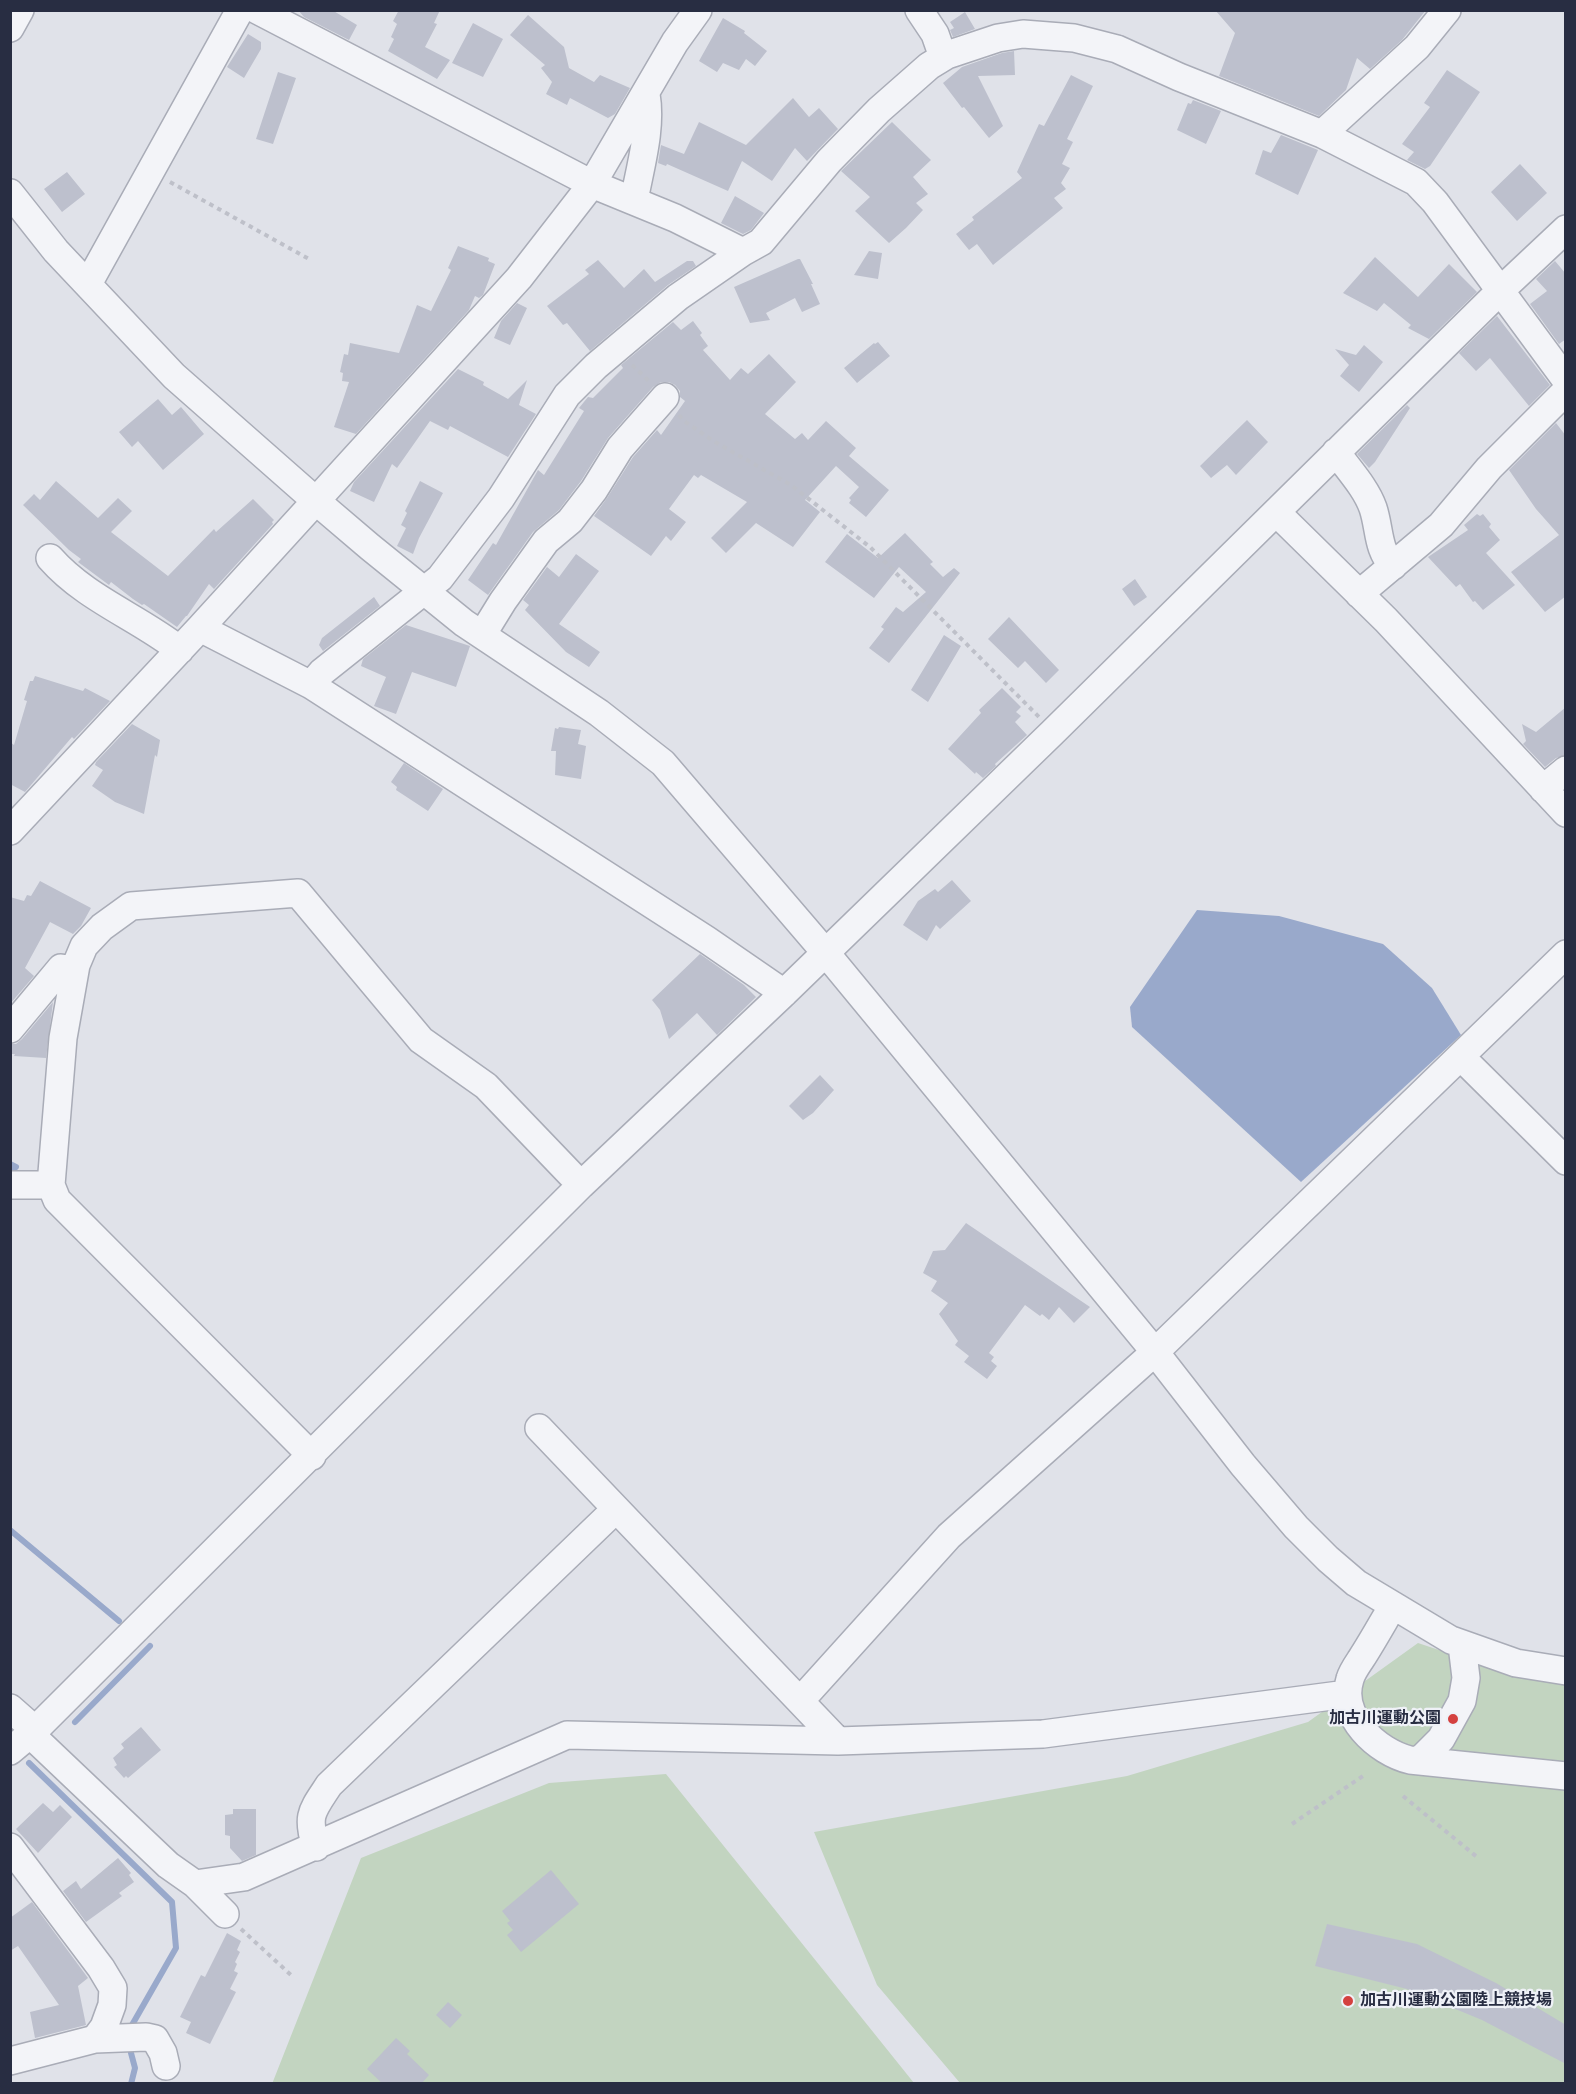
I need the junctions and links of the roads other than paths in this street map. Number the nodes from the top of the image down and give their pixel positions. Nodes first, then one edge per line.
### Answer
1 (20, 10) edge
2 (240, 10) edge
3 (698, 10) edge
4 (920, 10) edge
5 (1447, 10) edge
6 (267, 12) edge
7 (10, 28) edge
8 (943, 57) junction
9 (646, 93) junction
10 (1322, 134) junction
11 (592, 184) junction
12 (10, 193) edge
13 (634, 201) junction
14 (1566, 229) edge
15 (743, 252) junction
16 (88, 284) junction
17 (1501, 290) junction
18 (1566, 380) edge
19 (1566, 391) edge
20 (665, 397) road end
21 (1336, 452) junction
22 (316, 501) junction
23 (1276, 512) junction
24 (50, 558) dead end
25 (1394, 566) junction
26 (424, 592) junction
27 (1359, 594) junction
28 (200, 628) junction
29 (482, 635) junction
30 (180, 650) junction
31 (311, 685) junction
32 (1566, 770) edge
33 (1543, 789) junction
34 (1566, 813) edge
35 (10, 831) edge
36 (825, 952) junction
37 (1566, 954) edge
38 (75, 970) junction
39 (784, 993) junction
40 (10, 1029) edge
41 (1461, 1057) junction
42 (1566, 1161) edge
43 (10, 1185) edge
44 (51, 1185) junction
45 (581, 1185) junction
46 (1155, 1352) junction
47 (539, 1428) dead end
48 (312, 1456) junction
49 (616, 1509) junction
50 (1392, 1607) junction
51 (1462, 1645) junction
52 (1566, 1671) edge
53 (1347, 1694) junction
54 (800, 1701) junction
55 (10, 1708) edge
56 (25, 1738) edge
57 (838, 1741) junction
58 (1419, 1761) junction
59 (1566, 1776) edge
60 (10, 1847) edge
61 (316, 1847) junction
62 (195, 1884) junction
63 (225, 1914) road end
64 (94, 2039) junction
65 (10, 2061) edge
66 (166, 2066) dead end

1 - 7 street
2 - 16 street
3 - 9 street
4 - 8 street
5 - 10 street
6 - 11 street
8 - 10 street
8 - 15 street
9 - 11 street
9 - 13 street
10 - 17 street
11 - 13 street
11 - 22 street
12 - 16 street
13 - 15 street
14 - 17 street
15 - 26 street
16 - 22 street
17 - 18 street
17 - 21 street
19 - 25 street
20 - 29 street
21 - 23 street
21 - 25 street
22 - 26 street
22 - 28 street
23 - 27 street
23 - 36 street
24 - 30 street
25 - 27 street
26 - 29 street
26 - 31 street
27 - 33 street
28 - 30 street
28 - 31 street
29 - 36 street
30 - 35 street
31 - 39 street
32 - 33 street
33 - 34 street
36 - 39 street
36 - 46 street
37 - 41 street
38 - 40 street
38 - 44 street
38 - 45 street
39 - 45 street
41 - 42 street
41 - 46 street
43 - 44 street
44 - 48 street
45 - 48 street
46 - 50 street
46 - 54 street
47 - 49 street
48 - 56 street
49 - 54 street
49 - 61 street
50 - 51 street
50 - 53 street
51 - 52 street
51 - 58 street
53 - 57 street
53 - 58 street
54 - 57 street
55 - 56 street
56 - 62 street
57 - 61 street
58 - 59 street
60 - 64 street
61 - 62 street
62 - 63 street
64 - 65 street
64 - 66 street

